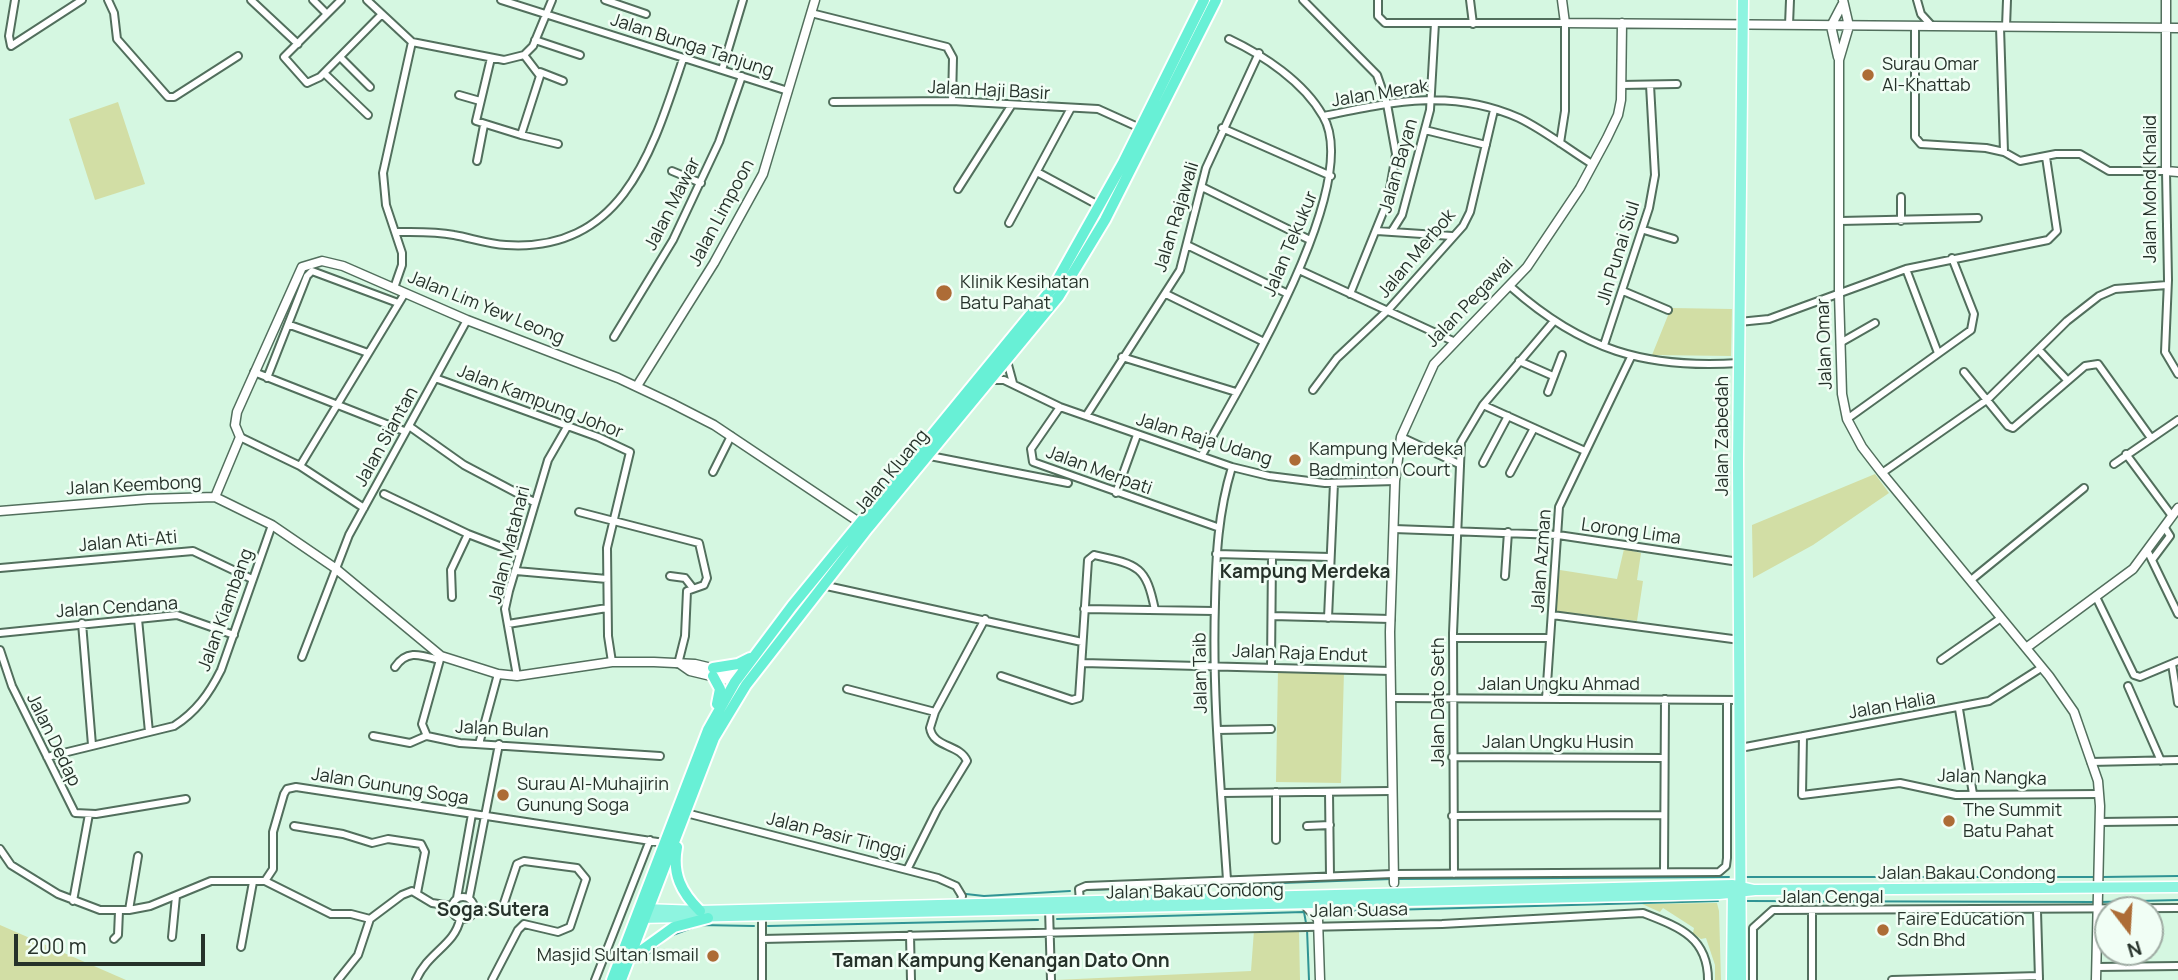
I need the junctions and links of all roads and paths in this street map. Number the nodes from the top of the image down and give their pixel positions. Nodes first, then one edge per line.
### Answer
1 (15, 0) edge
2 (82, 0) edge
3 (108, 0) edge
4 (251, 0) edge
5 (313, 0) edge
6 (341, 0) edge
7 (367, 0) edge
8 (501, 0) edge
9 (552, 0) edge
10 (605, 0) edge
11 (743, 0) edge
12 (815, 0) edge
13 (1204, 0) edge
14 (1216, 0) edge
15 (1303, 0) edge
16 (1378, 0) edge
17 (1470, 0) edge
18 (1562, 0) edge
19 (1743, 0) edge
20 (1790, 0) edge
21 (1917, 0) edge
22 (2007, 0) edge
23 (2166, 0) edge
24 (1843, 2) edge
25 (811, 13) junction
26 (327, 14) junction
27 (382, 14) junction
28 (646, 14) dead end
29 (547, 15) junction
30 (1435, 23) junction
31 (1564, 23) junction
32 (1622, 23) junction
33 (1473, 24) junction
34 (1742, 25) junction
35 (1789, 25) junction
36 (1831, 26) junction
37 (1849, 26) junction
38 (1915, 26) junction
39 (1932, 26) junction
40 (2003, 27) junction
41 (2167, 28) junction
42 (2178, 28) edge
43 (1229, 39) dead end
44 (535, 40) junction
45 (412, 42) junction
46 (298, 44) junction
47 (1259, 53) junction
48 (524, 55) junction
49 (580, 55) dead end
50 (238, 56) dead end
51 (340, 57) junction
52 (491, 58) junction
53 (683, 59) junction
54 (1839, 60) junction
55 (722, 70) junction
56 (540, 72) junction
57 (324, 73) junction
58 (742, 76) junction
59 (563, 81) dead end
60 (1677, 84) dead end
61 (1621, 85) junction
62 (1650, 85) junction
63 (370, 87) dead end
64 (788, 91) junction
65 (459, 95) dead end
66 (1167, 98) junction
67 (1433, 98) junction
68 (480, 100) junction
69 (952, 101) junction
70 (833, 102) dead end
71 (1387, 104) junction
72 (1012, 106) junction
73 (1071, 108) junction
74 (1494, 110) junction
75 (368, 115) dead end
76 (1324, 117) junction
77 (484, 125) junction
78 (1140, 128) junction
79 (1222, 128) junction
80 (1425, 130) junction
81 (521, 135) junction
82 (1560, 143) junction
83 (558, 144) dead end
84 (1486, 145) junction
85 (2004, 152) junction
86 (2046, 157) junction
87 (477, 161) dead end
88 (1592, 164) junction
89 (672, 171) dead end
90 (2165, 171) junction
91 (1037, 172) junction
92 (2178, 172) edge
93 (1331, 176) junction
94 (701, 183) junction
95 (1202, 187) junction
96 (958, 189) dead end
97 (1901, 197) dead end
98 (1100, 206) junction
99 (1978, 218) dead end
100 (1901, 220) junction
101 (1840, 221) junction
102 (1009, 223) dead end
103 (1644, 230) junction
104 (1377, 231) junction
105 (1392, 231) junction
106 (395, 232) junction
107 (1452, 236) junction
108 (1674, 239) dead end
109 (1310, 240) junction
110 (1187, 245) junction
111 (1952, 258) junction
112 (1906, 269) junction
113 (1299, 270) junction
114 (2167, 285) junction
115 (1511, 287) junction
116 (394, 288) junction
117 (1623, 291) junction
118 (405, 293) junction
119 (1286, 293) junction
120 (1839, 293) junction
121 (1166, 294) junction
122 (1350, 294) junction
123 (398, 303) junction
124 (1389, 309) junction
125 (1668, 310) dead end
126 (467, 320) junction
127 (1554, 321) junction
128 (1739, 322) junction
129 (1875, 323) dead end
130 (290, 325) junction
131 (614, 337) dead end
132 (1262, 341) junction
133 (1453, 341) junction
134 (1840, 343) junction
135 (1604, 345) junction
136 (2039, 349) junction
137 (368, 353) junction
138 (1938, 353) junction
139 (1562, 355) dead end
140 (1122, 357) junction
141 (1631, 357) junction
142 (1007, 361) junction
143 (1519, 361) junction
144 (1739, 363) junction
145 (254, 372) junction
146 (1964, 372) dead end
147 (2178, 374) edge
148 (1553, 376) junction
149 (267, 378) junction
150 (435, 378) junction
151 (2067, 380) junction
152 (992, 381) junction
153 (1013, 383) junction
154 (637, 386) junction
155 (1312, 390) dead end
156 (1236, 392) junction
157 (1548, 392) dead end
158 (1988, 399) junction
159 (336, 403) junction
160 (1483, 405) junction
161 (1060, 407) junction
162 (1086, 416) junction
163 (1508, 416) junction
164 (1847, 419) junction
165 (2178, 420) edge
166 (568, 427) junction
167 (407, 428) junction
168 (1534, 428) junction
169 (1137, 435) junction
170 (731, 436) junction
171 (1401, 437) junction
172 (240, 438) junction
173 (2151, 438) junction
174 (1585, 451) junction
175 (2126, 454) junction
176 (1202, 455) junction
177 (930, 456) junction
178 (1483, 463) dead end
179 (1459, 464) junction
180 (2114, 464) dead end
181 (300, 466) junction
182 (1232, 467) junction
183 (713, 472) dead end
184 (1510, 472) dead end
185 (1882, 473) junction
186 (1395, 481) junction
187 (1068, 483) dead end
188 (1334, 484) junction
189 (2084, 488) dead end
190 (1116, 493) junction
191 (384, 494) dead end
192 (215, 498) junction
193 (534, 502) junction
194 (364, 508) junction
195 (2178, 508) edge
196 (0, 511) edge
197 (579, 512) dead end
198 (2172, 516) junction
199 (612, 522) junction
200 (272, 525) junction
201 (864, 525) junction
202 (1217, 527) junction
203 (1394, 529) junction
204 (1455, 530) junction
205 (1508, 532) junction
206 (468, 534) junction
207 (1558, 535) junction
208 (520, 554) junction
209 (1216, 554) junction
210 (2150, 556) junction
211 (1272, 557) junction
212 (1330, 557) junction
213 (1738, 562) junction
214 (0, 568) edge
215 (335, 568) junction
216 (516, 570) junction
217 (670, 576) dead end
218 (1505, 576) dead end
219 (252, 579) junction
220 (607, 579) junction
221 (1971, 580) junction
222 (822, 585) junction
223 (692, 587) junction
224 (452, 597) dead end
225 (2097, 598) junction
226 (607, 608) junction
227 (1084, 609) junction
228 (1155, 610) junction
229 (1214, 611) junction
230 (2178, 614) edge
231 (1552, 615) junction
232 (1272, 616) junction
233 (1328, 618) junction
234 (2001, 618) junction
235 (138, 619) junction
236 (985, 619) junction
237 (1391, 619) junction
238 (82, 623) junction
239 (508, 624) junction
240 (0, 633) edge
241 (234, 635) junction
242 (1453, 638) junction
243 (1549, 638) junction
244 (1740, 640) junction
245 (1082, 642) junction
246 (2026, 648) junction
247 (0, 650) edge
248 (760, 650) junction
249 (302, 657) dead end
250 (440, 658) junction
251 (1941, 660) dead end
252 (612, 662) junction
253 (1083, 663) junction
254 (2175, 663) edge
255 (679, 664) junction
256 (1271, 665) junction
257 (1214, 666) junction
258 (395, 667) dead end
259 (2041, 668) junction
260 (1391, 671) junction
261 (713, 672) junction
262 (498, 674) junction
263 (517, 676) junction
264 (1001, 676) dead end
265 (743, 680) junction
266 (2128, 686) dead end
267 (847, 689) dead end
268 (1392, 698) junction
269 (1453, 699) junction
270 (1546, 699) junction
271 (1665, 699) junction
272 (1727, 700) junction
273 (1739, 700) junction
274 (2178, 703) edge
275 (1959, 709) junction
276 (934, 712) junction
277 (1271, 729) dead end
278 (708, 730) junction
279 (1217, 730) junction
280 (149, 732) junction
281 (373, 736) dead end
282 (426, 736) junction
283 (1803, 736) junction
284 (479, 744) junction
285 (499, 744) junction
286 (92, 745) junction
287 (1740, 748) junction
288 (660, 756) dead end
289 (47, 757) junction
290 (1452, 757) junction
291 (1664, 758) junction
292 (2178, 760) edge
293 (2161, 761) junction
294 (2091, 762) junction
295 (1390, 790) junction
296 (1276, 792) junction
297 (1329, 792) junction
298 (1222, 793) junction
299 (1973, 794) junction
300 (2099, 794) junction
301 (186, 799) dead end
302 (686, 813) junction
303 (89, 814) junction
304 (472, 814) junction
305 (484, 815) junction
306 (1663, 815) junction
307 (1452, 816) junction
308 (2178, 821) edge
309 (2100, 822) junction
310 (1329, 825) junction
311 (294, 826) dead end
312 (1307, 826) dead end
313 (679, 830) junction
314 (650, 839) junction
315 (1276, 840) dead end
316 (664, 843) junction
317 (0, 849) edge
318 (138, 856) dead end
319 (908, 868) junction
320 (1664, 873) junction
321 (1454, 874) junction
322 (1330, 876) junction
323 (1393, 878) junction
324 (1227, 880) junction
325 (265, 881) junction
326 (253, 882) junction
327 (2178, 887) edge
328 (1737, 889) junction
329 (1410, 892) junction
330 (417, 893) junction
331 (1371, 893) junction
332 (1719, 894) junction
333 (176, 896) junction
334 (2098, 896) edge
335 (2123, 896) edge
336 (457, 898) junction
337 (469, 898) junction
338 (2094, 900) edge
339 (73, 901) junction
340 (1080, 901) junction
341 (2094, 901) edge
342 (961, 903) junction
343 (452, 906) junction
344 (1308, 906) junction
345 (1049, 907) junction
346 (1566, 907) junction
347 (128, 910) junction
348 (119, 911) junction
349 (474, 911) junction
350 (1812, 911) junction
351 (2037, 911) junction
352 (641, 914) junction
353 (704, 915) junction
354 (762, 918) junction
355 (370, 919) junction
356 (460, 919) junction
357 (1316, 923) junction
358 (1050, 931) junction
359 (909, 935) junction
360 (172, 937) dead end
361 (114, 939) dead end
362 (762, 939) junction
363 (241, 947) dead end
364 (1732, 953) junction
365 (629, 960) junction
366 (2178, 966) edge
367 (2096, 967) joint
368 (2039, 978) edge
369 (338, 980) edge
370 (416, 980) edge
371 (492, 980) edge
372 (595, 980) edge
373 (612, 980) edge
374 (621, 980) edge
375 (762, 980) edge
376 (911, 980) edge
377 (1051, 980) edge
378 (1320, 980) edge
379 (1708, 980) edge
380 (1732, 980) edge
381 (1741, 980) edge
382 (1753, 980) edge
383 (1812, 980) edge
384 (1892, 980) edge
385 (2096, 980) edge

1 - 2 street
3 - 50 street
4 - 46 street
5 - 26 street
6 - 26 street
7 - 27 street
8 - 29 street, Jalan Bunga Tanjung
9 - 29 street
10 - 28 street
11 - 55 street
12 - 25 street, Jalan Limpoon
13 - 78 highway, Jalan Kluang
14 - 66 highway, Jalan Kluang
15 - 71 street
16 - 30 street
17 - 33 street
18 - 31 street
19 - 34 main road, Jalan Zabedah
20 - 35 street
21 - 39 street
22 - 40 street
23 - 41 street, Jalan Mohd Khalid
24 - 36 street
24 - 37 street
25 - 64 street, Jalan Limpoon
25 - 69 street
26 - 46 street
27 - 45 street
27 - 51 street
29 - 44 street
29 - 53 street, Jalan Bunga Tanjung
30 - 33 street
30 - 67 street, Jalan Bayan
31 - 32 street
31 - 33 street
31 - 82 street
32 - 34 street
32 - 61 street, Jalan Pegawai
34 - 35 street
34 - 128 main road, Jalan Zabedah
35 - 36 street
36 - 37 street
36 - 54 street, Jalan Omar
37 - 38 street
37 - 54 street, Jalan Omar
38 - 39 street
38 - 85 street
39 - 40 street
40 - 41 street
40 - 85 street
41 - 42 street
41 - 90 street, Jalan Mohd Khalid
43 - 47 street, Jalan Tekukur
44 - 48 street
44 - 49 street
45 - 52 street
45 - 106 street
46 - 57 street
47 - 76 street, Jalan Tekukur
47 - 79 street, Jalan Rajawali
48 - 52 street
48 - 56 street
51 - 57 street
51 - 63 street
52 - 68 street
53 - 55 street, Jalan Bunga Tanjung
53 - 106 street
54 - 101 street, Jalan Omar
55 - 58 street, Jalan Bunga Tanjung
56 - 59 street
56 - 81 street
57 - 75 street
58 - 64 street, Jalan Bunga Tanjung
58 - 94 street, Jalan Mawar
60 - 62 street
61 - 62 street
61 - 88 street, Jalan Pegawai
62 - 103 street, Jln Punai Siul
64 - 154 street, Jalan Limpoon
65 - 68 street
66 - 78 highway
66 - 142 highway, Jalan Kluang
67 - 71 street, Jalan Merak
67 - 74 street, Jalan Merak
67 - 80 street, Jalan Bayan
68 - 77 street
69 - 70 street, Jalan Haji Basir
69 - 72 street, Jalan Haji Basir
71 - 76 street, Jalan Merak
71 - 104 street
72 - 73 street, Jalan Haji Basir
72 - 96 street
73 - 78 street, Jalan Haji Basir
73 - 91 street
74 - 82 street, Jalan Merak
74 - 84 street, Jalan Merbok
76 - 93 street, Jalan Tekukur
77 - 81 street
77 - 87 street
78 - 98 highway, Jalan Kluang
79 - 93 street
79 - 95 street, Jalan Rajawali
80 - 84 street
80 - 105 street, Jalan Bayan
81 - 83 street
82 - 88 street, Jalan Merak
84 - 107 street, Jalan Merbok
85 - 86 street
86 - 90 street
86 - 111 street
88 - 115 street, Jalan Pegawai
89 - 94 street
90 - 92 street
90 - 114 street, Jalan Mohd Khalid
91 - 98 street
91 - 102 street
93 - 109 street, Jalan Tekukur
94 - 131 street, Jalan Mawar
95 - 109 street
95 - 110 street, Jalan Rajawali
97 - 100 street
98 - 201 highway, Jalan Kluang
99 - 100 street
100 - 101 street
101 - 120 street, Jalan Omar
103 - 108 street
103 - 117 street, Jln Punai Siul
104 - 105 street
104 - 122 street
105 - 107 street
106 - 116 street
107 - 124 street, Jalan Merbok
109 - 113 street, Jalan Tekukur
110 - 119 street
110 - 121 street, Jalan Rajawali
111 - 112 street
111 - 138 street
112 - 120 street
112 - 138 street
113 - 119 street, Jalan Tekukur
113 - 122 street
114 - 136 street
114 - 147 street, Jalan Mohd Khalid
115 - 127 street
115 - 133 street, Jalan Pegawai
116 - 118 street, Jalan Lim Yew Leong
116 - 145 street, Jalan Lim Yew Leong
117 - 125 street
117 - 135 street, Jln Punai Siul
118 - 123 street
118 - 126 street, Jalan Lim Yew Leong
119 - 132 street, Jalan Tekukur
120 - 128 street
120 - 134 street, Jalan Omar
121 - 132 street
121 - 140 street, Jalan Rajawali
122 - 124 street
123 - 130 street
123 - 137 street
124 - 133 street
124 - 155 street, Jalan Merbok
126 - 150 street, Jalan Siantan
126 - 154 street, Jalan Lim Yew Leong
127 - 135 street
127 - 143 street, Jalan Dato Seth
128 - 144 main road, Jalan Zabedah
129 - 134 street
130 - 137 street
130 - 149 street
132 - 156 street, Jalan Tekukur
133 - 171 street, Jalan Pegawai
134 - 164 street, Jalan Omar
135 - 141 street
136 - 151 street
136 - 158 street
137 - 159 street
138 - 164 street
139 - 148 street
140 - 156 street
140 - 162 street, Jalan Rajawali
141 - 144 street
141 - 174 street, Jalan Azman
142 - 152 highway, Jalan Kluang
142 - 153 street
143 - 148 street
143 - 160 street, Jalan Dato Seth
144 - 213 main road, Jalan Zabedah
145 - 149 street
145 - 172 street, Jalan Lim Yew Leong
146 - 158 street
148 - 157 street
149 - 159 street
150 - 166 street, Jalan Kampung Johor
150 - 167 street, Jalan Siantan
151 - 158 street
151 - 173 street
152 - 153 street
152 - 177 highway, Jalan Kluang
153 - 161 street, Jalan Raja Udang
154 - 170 street, Jalan Lim Yew Leong
156 - 176 street, Jalan Tekukur
158 - 185 street
159 - 167 street
159 - 181 street
160 - 163 street
160 - 179 street, Jalan Dato Seth
161 - 162 street, Jalan Raja Udang
161 - 190 street, Jalan Merpati
162 - 169 street, Jalan Raja Udang
163 - 168 street
163 - 178 street
164 - 185 street, Jalan Omar
165 - 173 street
166 - 193 street, Jalan Matahari
166 - 199 street, Jalan Kampung Johor
167 - 193 street
167 - 194 street, Jalan Siantan
168 - 174 street
168 - 184 street
169 - 176 street, Jalan Raja Udang
169 - 190 street
170 - 183 street
170 - 201 street, Jalan Lim Yew Leong
171 - 179 street
171 - 186 street, Jalan Pegawai
172 - 181 street
172 - 192 street, Jalan Lim Yew Leong
173 - 175 street
174 - 207 street, Jalan Azman
175 - 180 street
175 - 198 street
176 - 182 street, Jalan Raja Udang
177 - 187 street
177 - 201 highway, Jalan Kluang
179 - 204 street, Jalan Dato Seth
181 - 194 street
182 - 188 street, Jalan Raja Udang
182 - 202 street, Jalan Taib
185 - 221 street, Jalan Omar
186 - 188 street, Jalan Raja Udang
186 - 203 street, Jalan Pegawai
188 - 212 street
189 - 221 street
190 - 202 street, Jalan Merpati
191 - 206 street
192 - 196 street, Jalan Keembong
192 - 200 street, Jalan Keembong
193 - 208 street, Jalan Matahari
194 - 215 street, Jalan Siantan
195 - 198 street
197 - 199 street
198 - 210 street
199 - 220 street, Jalan Kampung Johor
199 - 223 street
200 - 215 street, Jalan Keembong
200 - 219 street, Jalan Kiambang
201 - 222 highway, Jalan Kluang
201 - 248 highway, Jalan Kluang
202 - 209 street, Jalan Taib
203 - 204 street, Lorong Lima
203 - 237 street, Jalan Pegawai
204 - 205 street, Lorong Lima
204 - 242 street, Jalan Dato Seth
205 - 207 street, Lorong Lima
205 - 218 street
206 - 208 street
206 - 224 street
207 - 213 street, Lorong Lima
207 - 231 street, Jalan Azman
208 - 216 street, Jalan Matahari
209 - 211 street
209 - 229 street, Jalan Taib
210 - 225 street
210 - 230 street
211 - 212 street
211 - 232 street
212 - 233 street
213 - 244 main road, Jalan Zabedah
214 - 219 street, Jalan Ati-Ati
215 - 249 street, Jalan Siantan
215 - 250 street, Jalan Keembong
216 - 220 street
216 - 239 street, Jalan Matahari
217 - 223 street
219 - 241 street, Jalan Kiambang
220 - 226 street, Jalan Kampung Johor
221 - 234 street, Jalan Omar
222 - 236 street
222 - 265 highway, Jalan Kluang
223 - 255 street
225 - 246 street
225 - 254 street
226 - 239 street
226 - 252 street, Jalan Kampung Johor
227 - 228 street
227 - 228 street
227 - 245 street
228 - 229 street
229 - 257 street, Jalan Taib
231 - 243 street, Jalan Azman
231 - 244 street
232 - 233 street
232 - 256 street
233 - 237 street
234 - 246 street, Jalan Omar
234 - 251 street
235 - 238 street, Jalan Cendana
235 - 241 street, Jalan Cendana
235 - 280 street
236 - 245 street
236 - 276 street
237 - 260 street, Jalan Pegawai
238 - 240 street, Jalan Cendana
238 - 286 street
239 - 263 street, Jalan Matahari
241 - 280 street, Jalan Kiambang
242 - 243 street
242 - 269 street, Jalan Dato Seth
243 - 270 street, Jalan Azman
244 - 273 main road, Jalan Zabedah
245 - 253 street
246 - 259 street, Jalan Omar
247 - 289 street, Jalan Dedap
248 - 261 highway
248 - 265 highway, Jalan Kluang
250 - 258 street
250 - 262 street
250 - 282 street
252 - 255 street
252 - 263 street
253 - 257 street, Jalan Raja Endut
253 - 264 street
254 - 274 street
255 - 261 street
256 - 257 street, Jalan Raja Endut
256 - 260 street, Jalan Raja Endut
257 - 279 street, Jalan Taib
259 - 275 street, Jalan Halia
259 - 294 street, Jalan Omar
260 - 268 street, Jalan Pegawai
261 - 265 street
261 - 278 highway
262 - 263 street
262 - 284 street
265 - 278 highway, Jalan Kluang
265 - 302 highway, Jalan Kluang
266 - 293 street
267 - 276 street
268 - 269 street, Jalan Ungku Ahmad
268 - 295 street, Jalan Pegawai
269 - 270 street, Jalan Ungku Ahmad
269 - 290 street, Jalan Dato Seth
270 - 271 street, Jalan Ungku Ahmad
271 - 272 street, Jalan Ungku Ahmad
271 - 291 street
272 - 273 street, Jalan Ungku Ahmad
272 - 320 street
273 - 287 main road, Jalan Zabedah
275 - 283 street, Jalan Halia
275 - 299 street
276 - 319 street
277 - 279 street
278 - 316 highway, Jalan Kluang
279 - 298 street, Jalan Taib
280 - 286 street, Jalan Kiambang
281 - 282 street, Jalan Bulan
282 - 284 street, Jalan Bulan
283 - 287 street, Jalan Halia
283 - 299 street, Jalan Nangka
284 - 285 street, Jalan Bulan
285 - 288 street, Jalan Bulan
285 - 305 street
286 - 289 street, Jalan Kiambang
287 - 328 main road, Jalan Zabedah
289 - 303 street, Jalan Dedap
290 - 291 street, Jalan Ungku Husin
290 - 307 street, Jalan Dato Seth
291 - 306 street
292 - 293 street
293 - 294 street
294 - 300 street, Jalan Omar
295 - 297 street
295 - 323 street, Jalan Pegawai
296 - 297 street
296 - 298 street
296 - 315 street
297 - 310 street
298 - 324 street, Jalan Taib
299 - 300 street, Jalan Nangka
300 - 309 street, Jalan Omar
301 - 303 street
302 - 313 highway, Jalan Kluang
302 - 319 street, Jalan Pasir Tinggi
303 - 339 street
304 - 305 street, Jalan Gunung Soga
304 - 325 street, Jalan Gunung Soga
304 - 336 street
305 - 314 street, Jalan Gunung Soga
305 - 337 street
306 - 307 street
306 - 320 street
307 - 321 street, Jalan Dato Seth
308 - 309 street
309 - 334 street, Jalan Omar
310 - 312 street
310 - 322 street
311 - 330 street
313 - 352 highway, Jalan Kluang
313 - 353 highway
314 - 316 street, Jalan Gunung Soga
314 - 372 street
316 - 352 highway, Jalan Kluang
317 - 339 street
318 - 347 street
319 - 342 street, Jalan Pasir Tinggi
320 - 321 street
321 - 323 street
322 - 323 street
322 - 324 street
323 - 329 street
323 - 331 street
324 - 340 street
325 - 326 street
325 - 355 street
326 - 333 street
326 - 363 street
327 - 335 main road, Jalan Bakau Condong
328 - 329 main road, Jalan Bakau Condong
328 - 332 main road, Jalan Bakau Condong
328 - 338 main road, Jalan Bakau Condong
328 - 364 main road
328 - 381 main road
329 - 331 main road, Jalan Bakau Condong
330 - 343 street
330 - 355 street
331 - 340 main road, Jalan Bakau Condong
332 - 346 main road, Jalan Bakau Condong
332 - 364 main road
333 - 347 street
333 - 360 street
336 - 337 street
336 - 343 street
337 - 349 street
339 - 348 street
340 - 345 main road, Jalan Bakau Condong
341 - 351 street, Jalan Cengal
342 - 345 main road, Jalan Bakau Condong
342 - 353 main road, Jalan Bakau Condong
343 - 356 street
344 - 345 main road, Jalan Bakau Condong
344 - 346 main road, Jalan Bakau Condong
344 - 357 street
345 - 354 main road, Jalan Bakau Condong
345 - 358 street
346 - 357 street, Jalan Suasa
346 - 379 street, Jalan Suasa
347 - 348 street
348 - 361 street
349 - 356 street
349 - 371 street
350 - 351 street, Jalan Cengal
350 - 382 street, Jalan Cengal
350 - 383 street
351 - 368 street
352 - 353 main road, Jalan Bakau Condong
352 - 365 highway, Jalan Kluang
352 - 373 highway, Jalan Kluang
353 - 354 main road, Jalan Bakau Condong
353 - 365 highway
354 - 362 street
355 - 369 street
356 - 370 street
357 - 358 street, Jalan Suasa
357 - 378 street
358 - 359 street, Jalan Suasa
358 - 377 street
359 - 362 street, Jalan Suasa
359 - 376 street
362 - 375 street
364 - 380 main road
365 - 374 highway, Jalan Kluang
366 - 367 street
367 - 385 street, Jalan Omar
368 - 384 street

